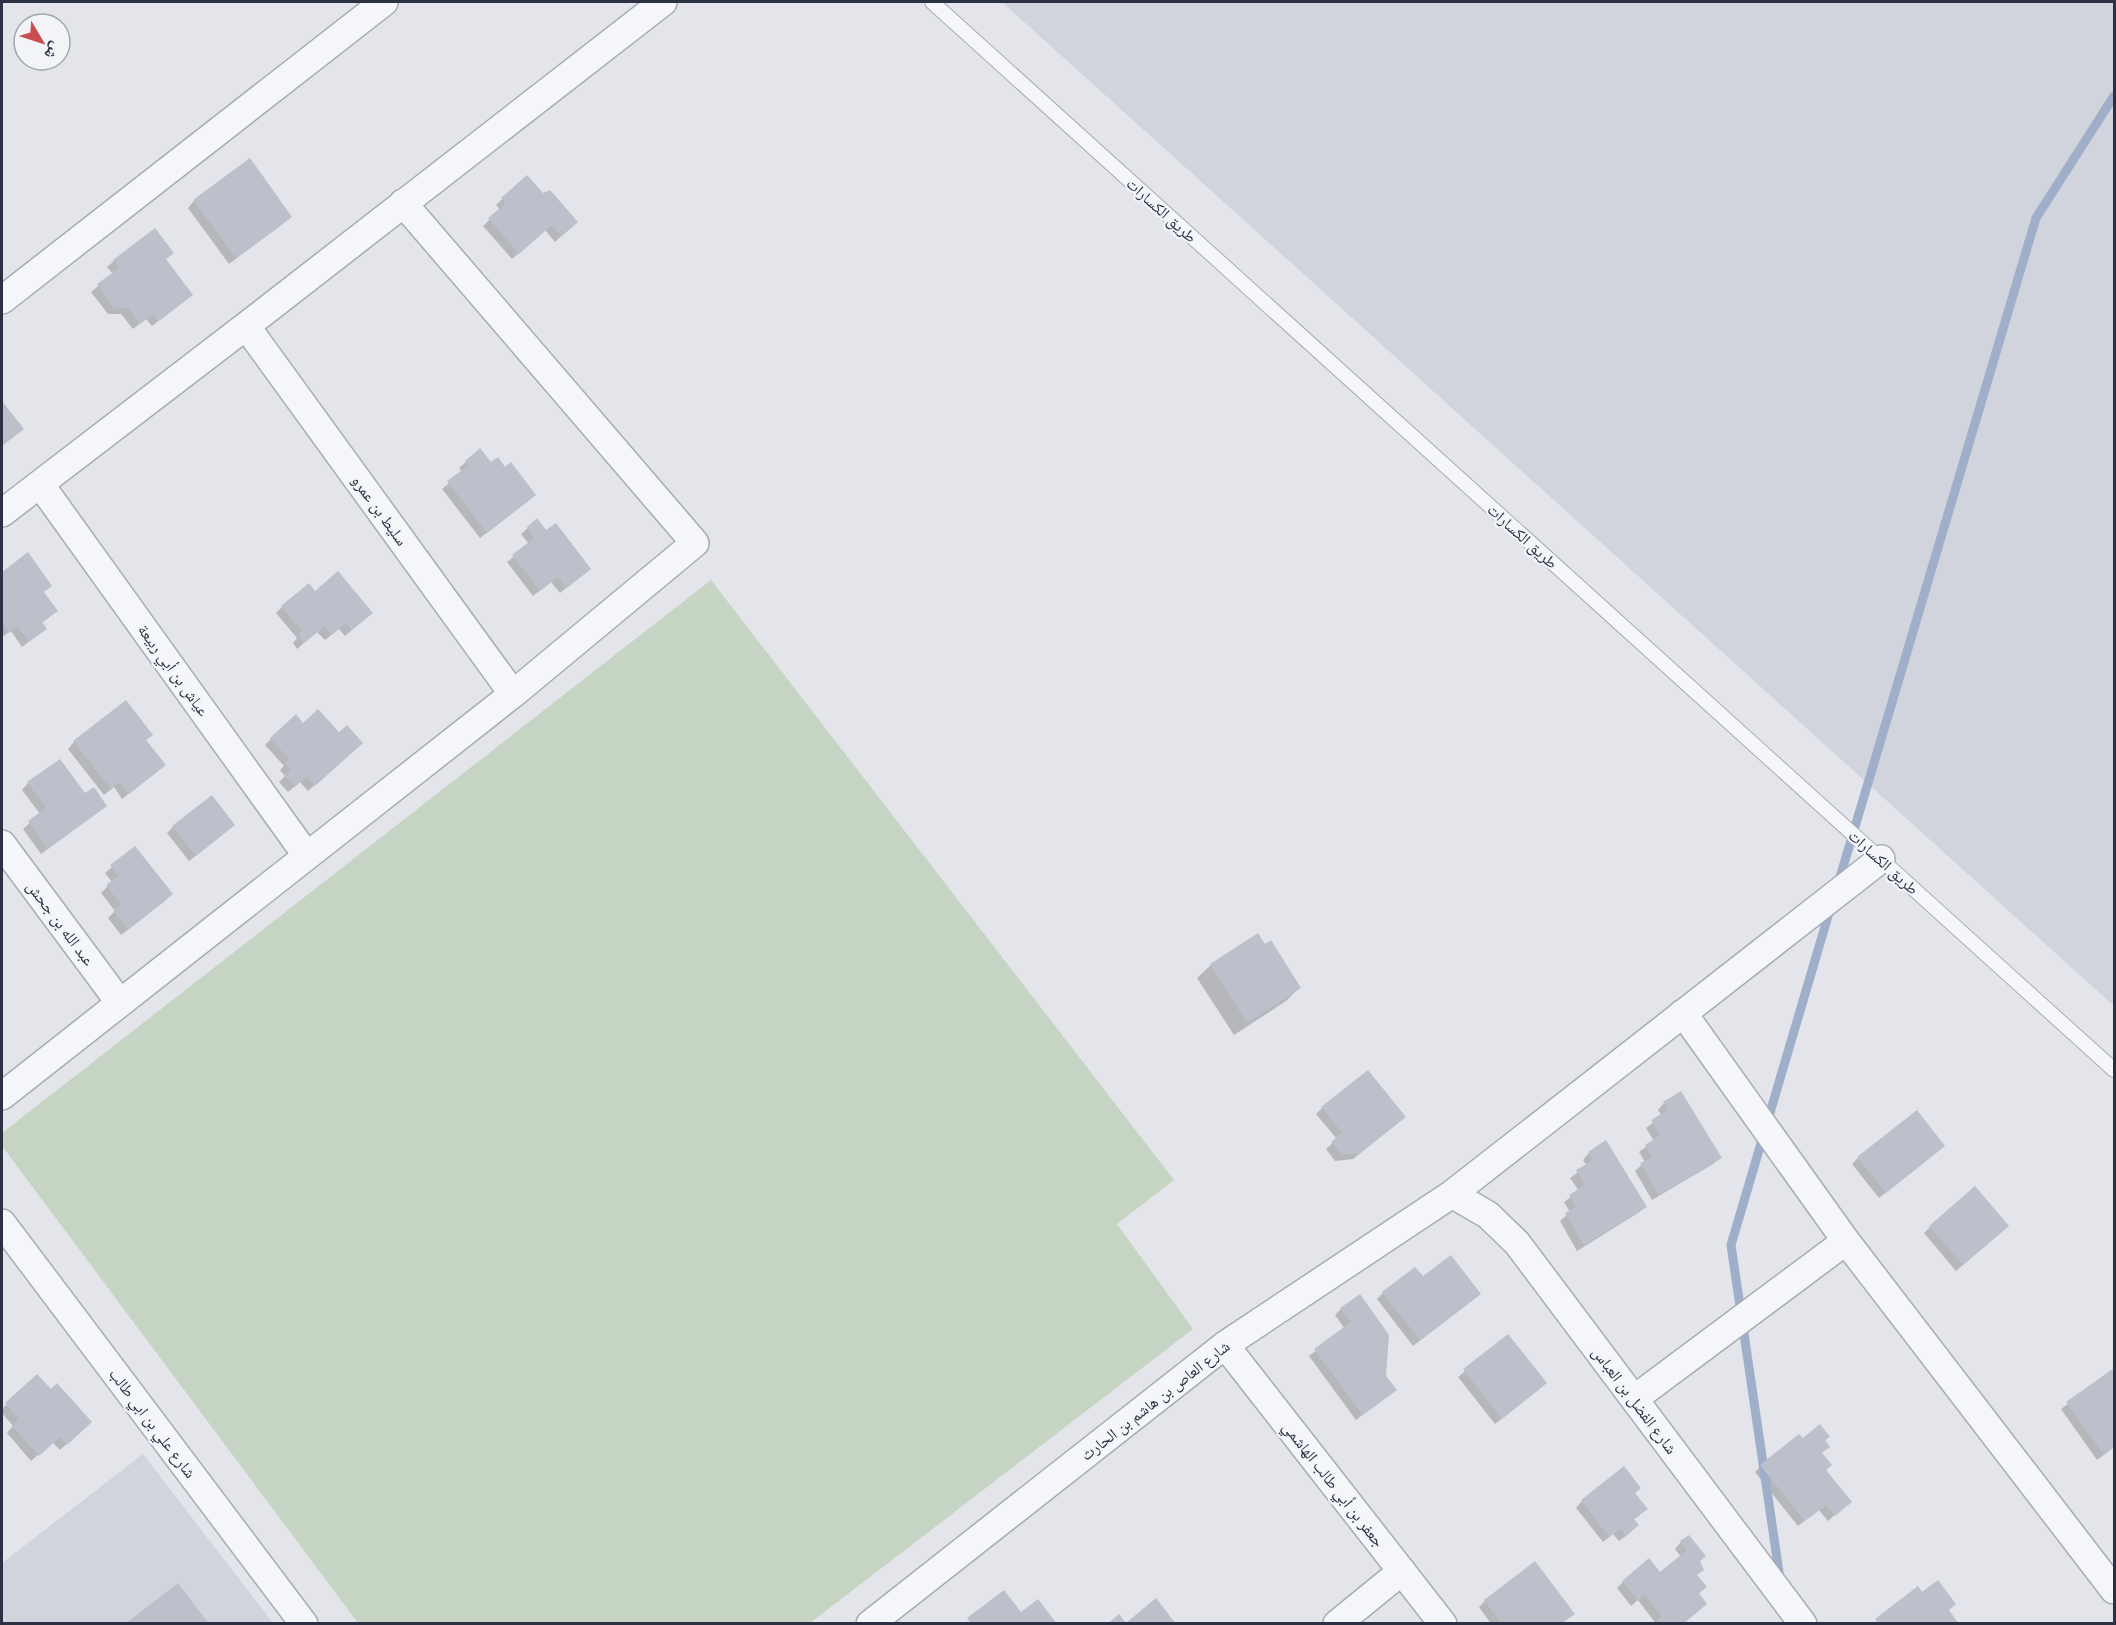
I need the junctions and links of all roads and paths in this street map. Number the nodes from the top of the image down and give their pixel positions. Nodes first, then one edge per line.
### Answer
1 (384, 2) edge
2 (663, 2) edge
3 (932, 2) edge
4 (403, 202) junction
5 (2, 300) edge
6 (246, 326) junction
7 (40, 484) junction
8 (2, 513) edge
9 (513, 694) junction
10 (2, 844) edge
11 (307, 856) junction
12 (1881, 859) junction
13 (120, 1003) junction
14 (1683, 1013) junction
15 (2115, 1070) edge
16 (2, 1096) edge
17 (1452, 1194) junction
18 (2, 1223) edge
19 (1846, 1241) junction
20 (1226, 1345) junction
21 (1634, 1399) junction
22 (1402, 1571) junction
23 (2115, 1590) edge
24 (304, 1623) edge
25 (870, 1623) edge
26 (1336, 1623) edge
27 (1443, 1623) edge
28 (1803, 1623) edge

1 - 5 street
2 - 4 street
3 - 12 lane, طريق الكسارات
4 - 6 street
4 - 9 street
6 - 7 street
6 - 9 street, سليط بن عمرو
7 - 8 street
7 - 11 street, عياش بن أبي ربيعة
9 - 11 street
10 - 13 street, عبد الله بن جحش
11 - 13 street
12 - 14 street, شارع العاص بن هاشم بن الحارث
12 - 15 lane, طريق الكسارات
13 - 16 street
14 - 17 street, شارع العاص بن هاشم بن الحارث
14 - 19 street
17 - 20 street, شارع العاص بن هاشم بن الحارث
17 - 21 street, شارع الفضل بن العباس
18 - 24 street, شارع علي بن ابي طالب
19 - 21 street
19 - 23 street
20 - 22 street, جعفر بن أبي طالب الهاشمي
20 - 25 street, شارع العاص بن هاشم بن الحارث
21 - 28 street, شارع الفضل بن العباس
22 - 26 street
22 - 27 street, جعفر بن أبي طالب الهاشمي

